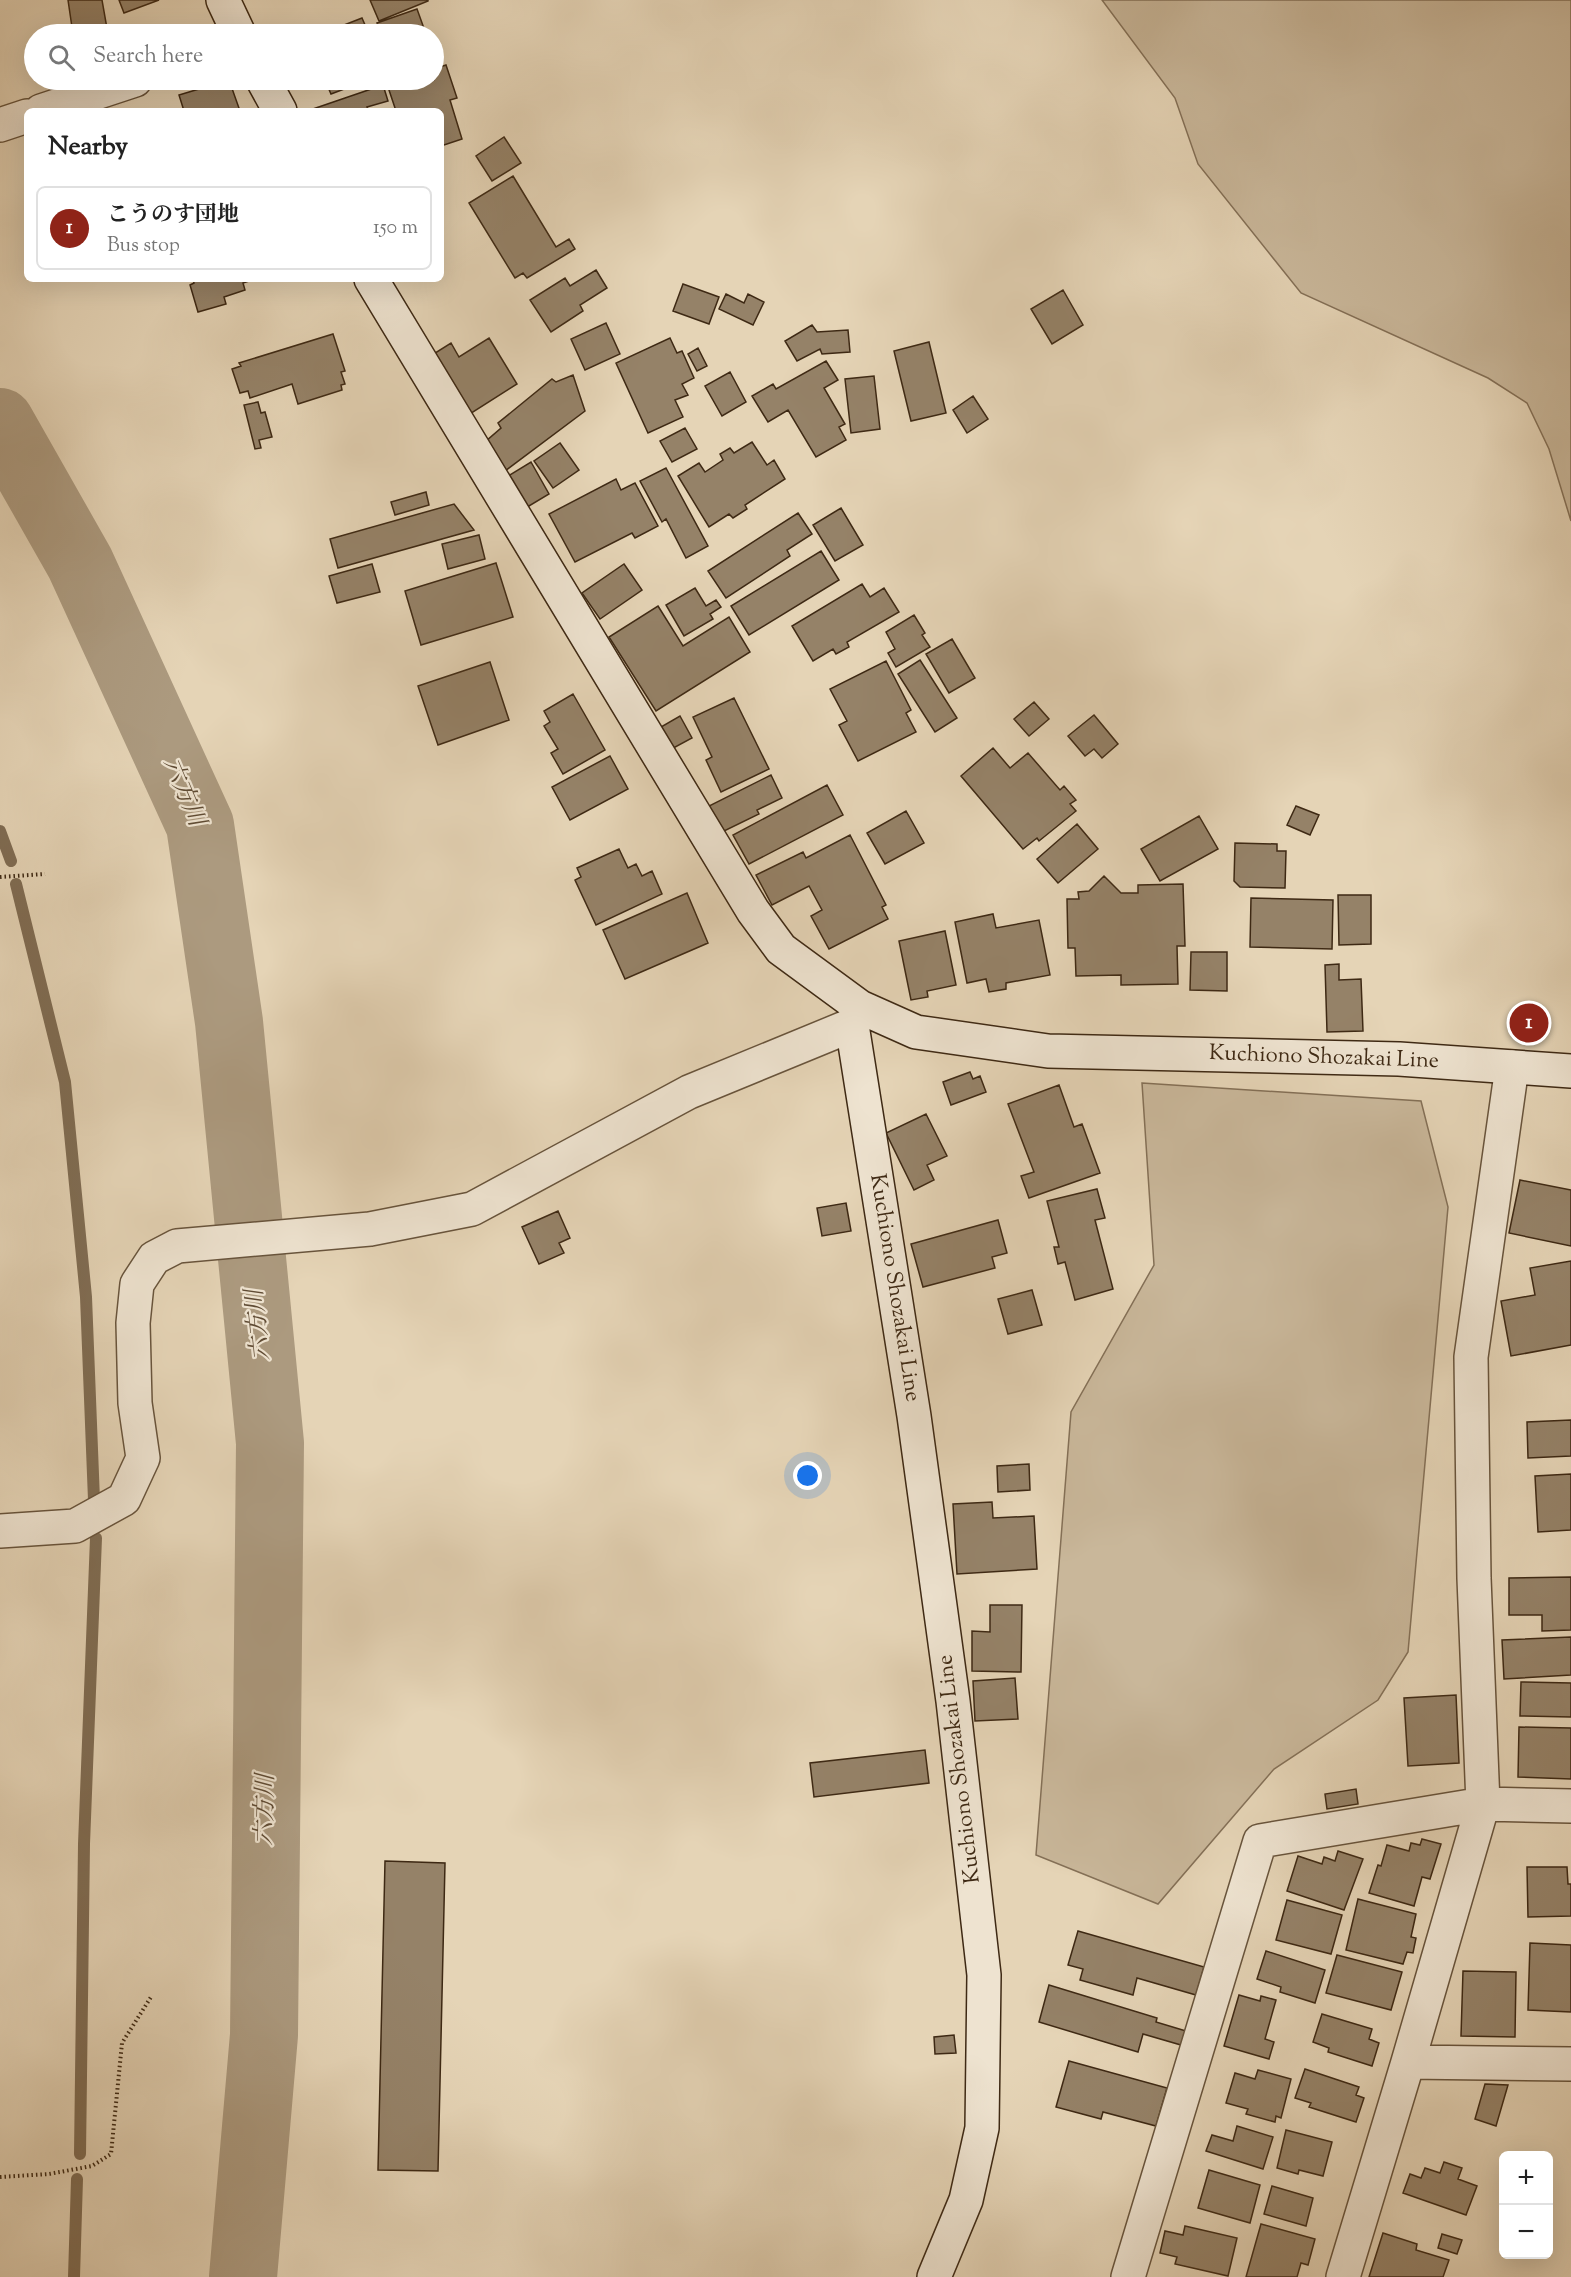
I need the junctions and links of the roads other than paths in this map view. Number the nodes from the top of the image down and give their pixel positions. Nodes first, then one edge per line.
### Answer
1 (223, 0) edge
2 (234, 24) edge
3 (105, 90) edge
4 (268, 90) edge
5 (50, 108) edge
6 (278, 108) edge
7 (24, 117) edge
8 (0, 124) edge
9 (373, 282) edge
10 (856, 1016) junction
11 (1512, 1067) junction
12 (1571, 1071) edge
13 (0, 1531) edge
14 (1483, 1804) junction
15 (1571, 1806) edge
16 (1408, 2062) junction
17 (1571, 2064) edge
18 (1133, 2276) edge
19 (934, 2277) edge
20 (1343, 2277) edge

1 - 2 street
3 - 5 street
4 - 6 street
7 - 8 street
9 - 10 street
10 - 11 street, Kuchiono Shozakai Line
10 - 13 street
10 - 19 street, Kuchiono Shozakai Line
11 - 12 street, Kuchiono Shozakai Line
11 - 14 street
14 - 15 street
14 - 16 street
14 - 18 street
16 - 17 street
16 - 20 street

